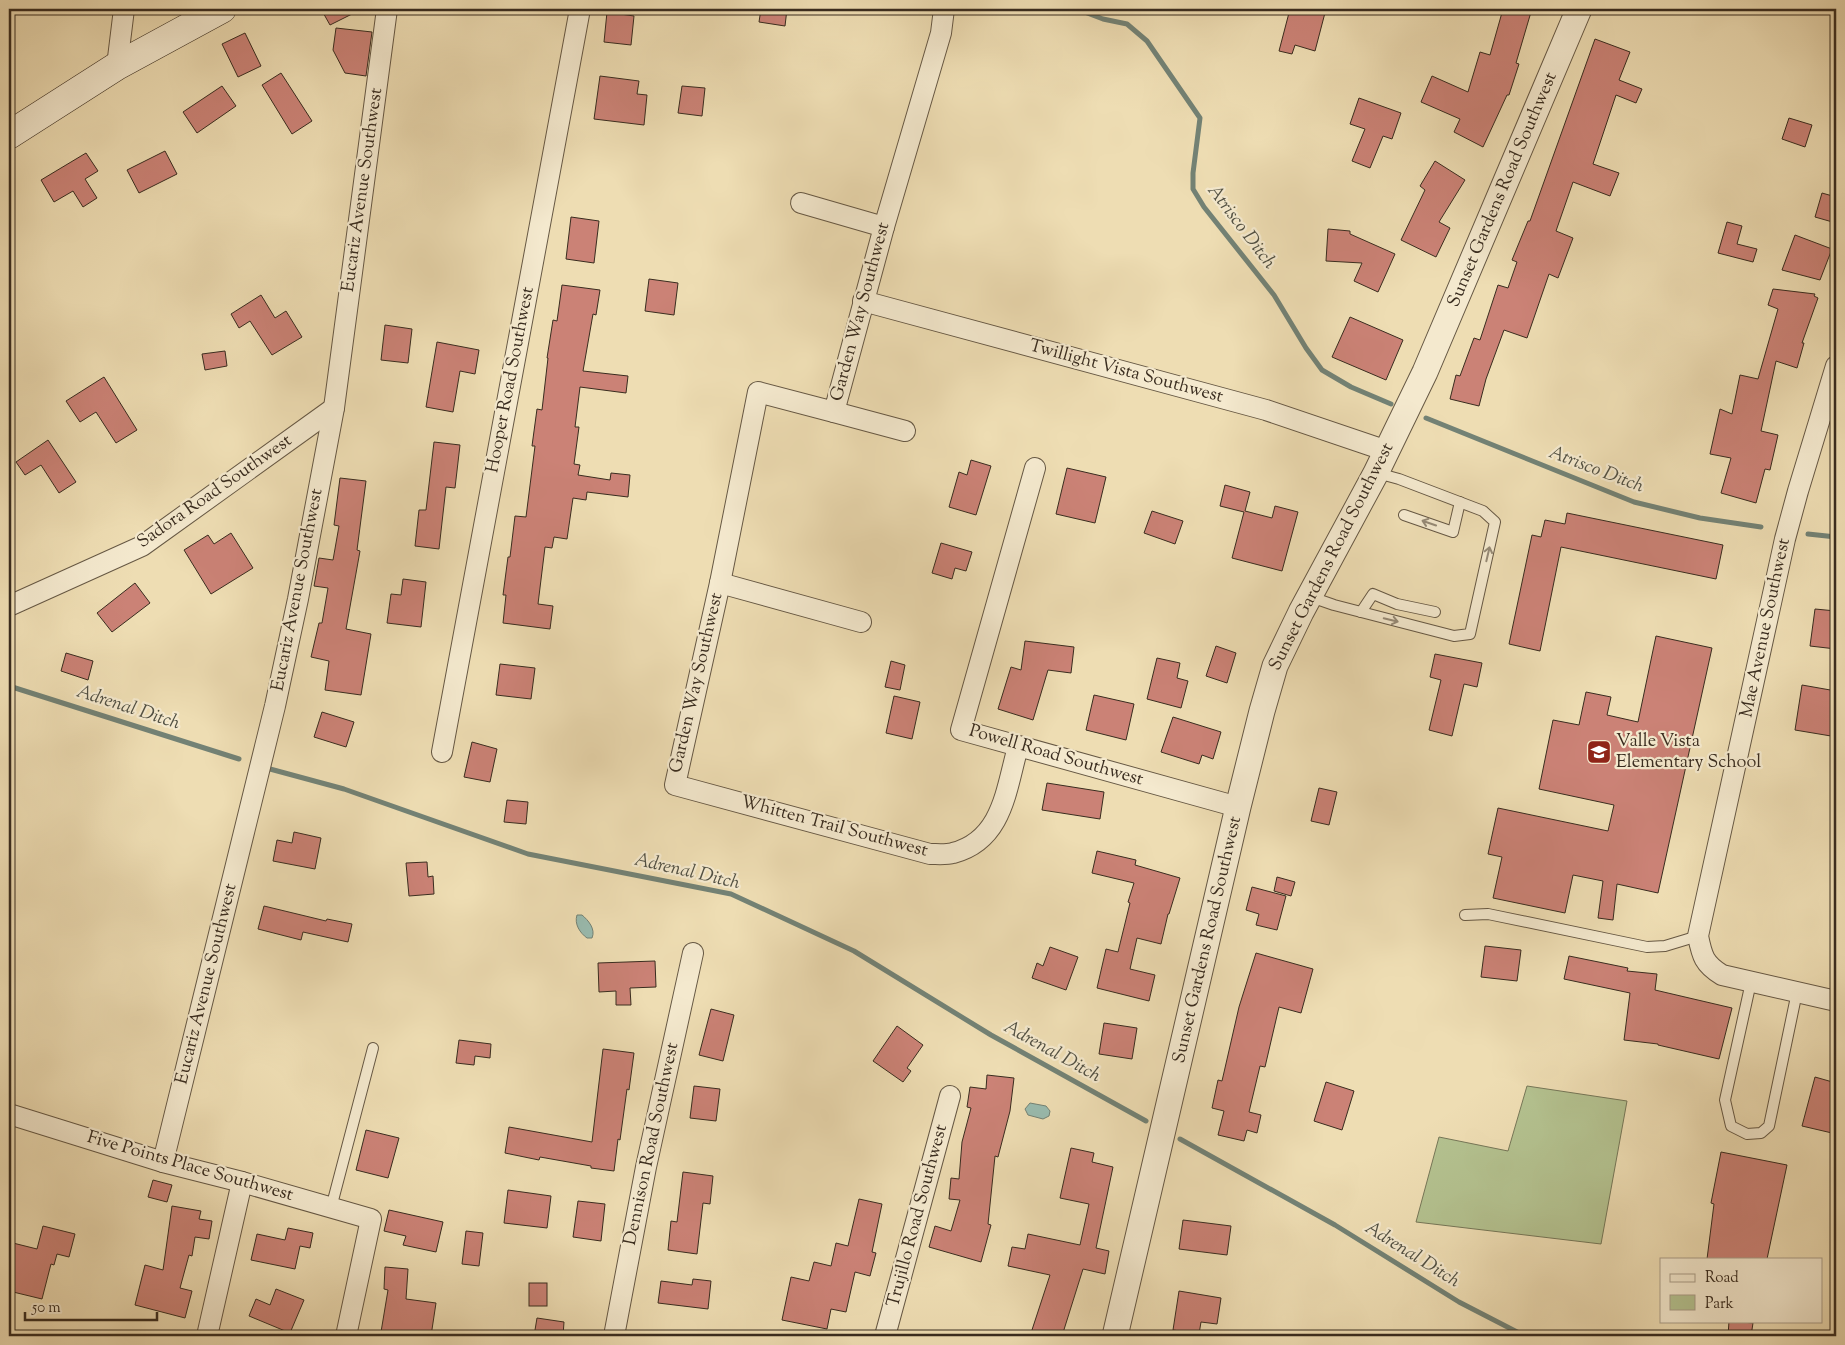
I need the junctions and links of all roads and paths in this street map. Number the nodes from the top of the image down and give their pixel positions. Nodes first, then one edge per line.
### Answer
1 (124, 9) edge
2 (222, 9) edge
3 (388, 9) edge
4 (580, 9) edge
5 (944, 9) edge
6 (1580, 9) edge
7 (117, 66) junction
8 (9, 135) edge
9 (801, 203) dead end
10 (884, 227) junction
11 (864, 301) junction
12 (1836, 366) edge
13 (334, 408) junction
14 (834, 412) junction
15 (905, 431) dead end
16 (1385, 455) junction
17 (1035, 468) dead end
18 (1460, 502) junction
19 (1404, 515) dead end
20 (720, 583) junction
21 (1311, 597) junction
22 (9, 606) edge
23 (1361, 612) junction
24 (1435, 612) dead end
25 (861, 622) dead end
26 (1018, 747) junction
27 (442, 752) dead end
28 (675, 785) joint
29 (1238, 807) junction
30 (1466, 914) dead end
31 (1698, 936) junction
32 (693, 952) dead end
33 (1751, 982) junction
34 (1797, 992) junction
35 (1836, 1000) edge
36 (373, 1048) dead end
37 (950, 1096) dead end
38 (9, 1114) edge
39 (163, 1162) junction
40 (242, 1182) junction
41 (331, 1208) junction
42 (207, 1336) edge
43 (346, 1336) edge
44 (614, 1336) edge
45 (885, 1336) edge
46 (1115, 1336) edge

1 - 7 street
2 - 7 main road
3 - 13 street, Eucariz Avenue Southwest
4 - 27 street, Hooper Road Southwest
5 - 10 street, Garden Way Southwest
6 - 16 street, Sunset Gardens Road Southwest
7 - 8 main road
9 - 10 street
10 - 11 street, Garden Way Southwest
11 - 14 street, Garden Way Southwest
11 - 16 street, Twillight Vista Southwest
12 - 31 street, Mae Avenue Southwest
13 - 22 street, Sadora Road Southwest
13 - 39 street, Eucariz Avenue Southwest
14 - 15 street
14 - 20 street, Garden Way Southwest
16 - 18 lane
16 - 21 street, Sunset Gardens Road Southwest
17 - 26 street, Powell Road Southwest
18 -> 19 lane
23 -> 18 lane
20 - 25 street
20 - 28 street, Garden Way Southwest
21 - 23 lane
21 - 29 street, Sunset Gardens Road Southwest
23 - 24 lane
26 - 28 street, Whitten Trail Southwest
26 - 29 street, Powell Road Southwest
29 - 46 street, Sunset Gardens Road Southwest
30 - 31 lane
31 - 33 street, Mae Avenue Southwest
32 - 44 street, Dennison Road Southwest
33 - 34 street, Mae Avenue Southwest
33 - 34 lane
34 - 35 street, Mae Avenue Southwest
36 - 41 lane
37 - 45 street, Trujillo Road Southwest
38 - 39 street, Five Points Place Southwest
39 - 40 street, Five Points Place Southwest
40 - 41 street, Five Points Place Southwest
40 - 42 street
41 - 43 street, Five Points Place Southwest

